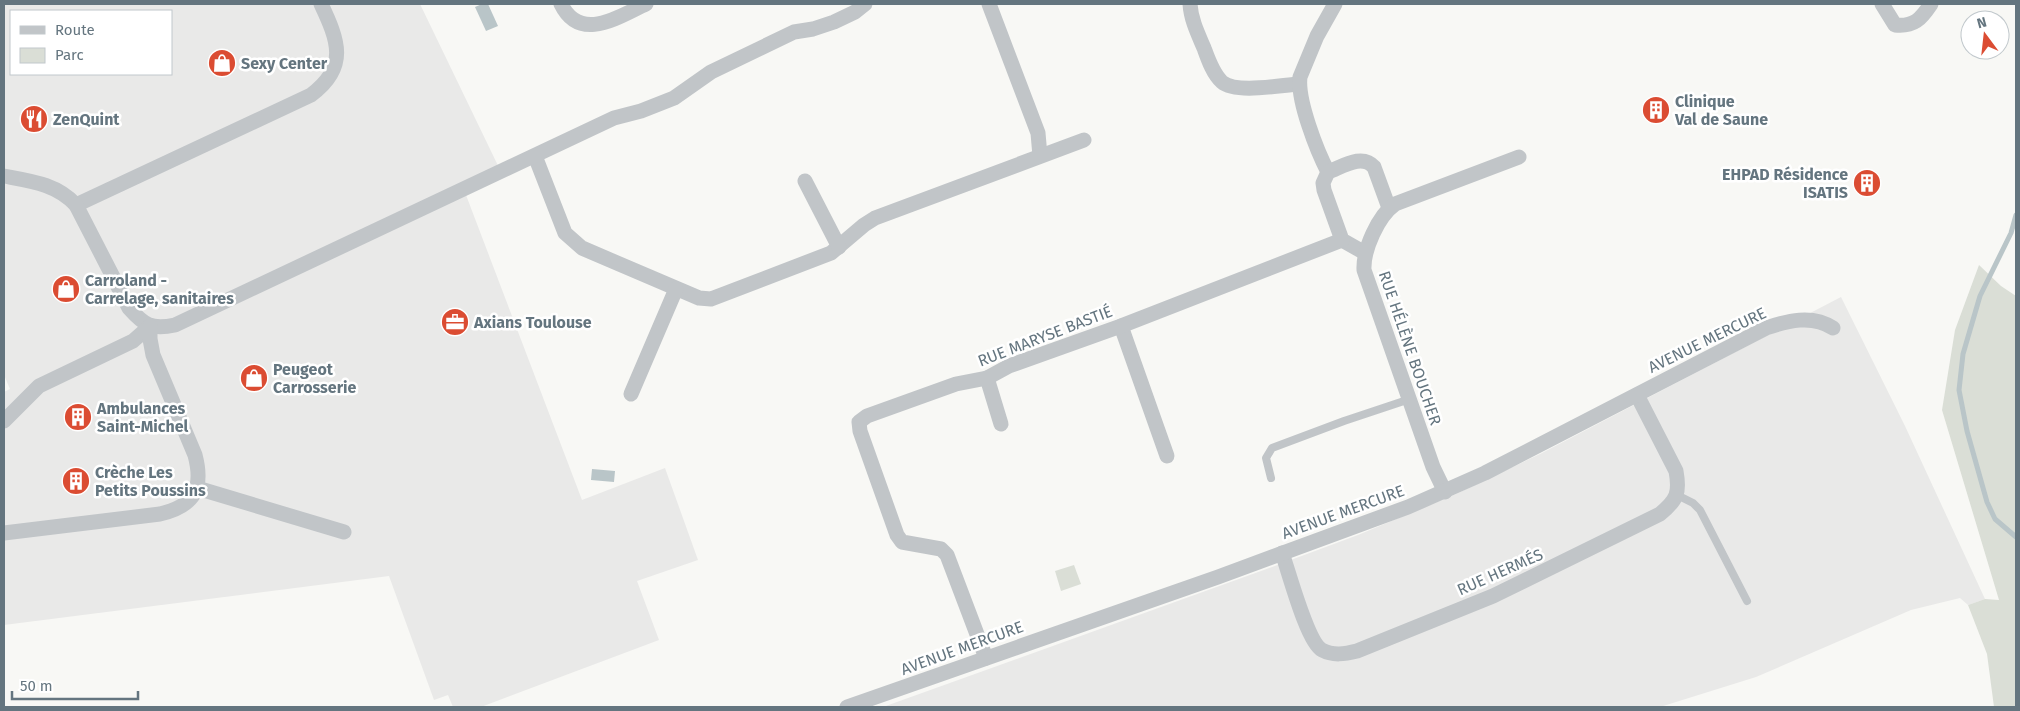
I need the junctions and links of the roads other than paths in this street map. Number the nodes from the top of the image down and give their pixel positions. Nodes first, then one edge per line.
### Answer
1 (321, 4) edge
2 (561, 4) edge
3 (646, 4) edge
4 (864, 4) edge
5 (989, 4) edge
6 (1190, 4) edge
7 (1335, 4) edge
8 (1882, 4) edge
9 (1931, 4) edge
10 (1299, 84) junction
11 (1084, 140) dead end
12 (534, 156) junction
13 (1040, 156) junction
14 (1519, 157) dead end
15 (1328, 172) junction
16 (4, 176) edge
17 (806, 182) dead end
18 (76, 205) junction
19 (1389, 208) junction
20 (1342, 240) junction
21 (838, 247) junction
22 (1365, 253) junction
23 (676, 289) junction
24 (150, 326) junction
25 (1121, 326) junction
26 (1833, 328) dead end
27 (987, 378) junction
28 (631, 394) dead end
29 (1637, 395) junction
30 (1410, 399) junction
31 (4, 422) edge
32 (1001, 424) dead end
33 (1167, 456) dead end
34 (1271, 478) dead end
35 (197, 488) junction
36 (1445, 492) junction
37 (1677, 495) junction
38 (344, 532) dead end
39 (4, 533) edge
40 (1282, 552) junction
41 (1747, 601) dead end
42 (986, 658) junction
43 (847, 707) edge

1 - 18 street
2 - 3 street
4 - 12 street
5 - 13 street
6 - 10 street
7 - 10 street
8 - 9 street
10 - 15 street
11 - 13 street
12 - 23 street
12 - 24 street
13 - 21 street
14 - 19 street
15 - 19 street
15 - 20 street
16 - 18 street
17 - 21 street
18 - 24 street
19 - 22 street, RUE HÉLÈNE BOUCHER
20 - 22 street
20 - 25 street, RUE MARYSE BASTIÉ
21 - 23 street
22 - 30 street, RUE HÉLÈNE BOUCHER
23 - 28 street
24 - 31 street
24 - 35 street
25 - 27 street, RUE MARYSE BASTIÉ
25 - 33 street
26 - 29 street, AVENUE MERCURE
27 - 32 street
27 - 42 street, RUE MARYSE BASTIÉ
29 - 36 street, AVENUE MERCURE
29 - 37 street
30 - 34 lane
30 - 36 street, RUE HÉLÈNE BOUCHER
35 - 38 street
35 - 39 street
36 - 40 street, AVENUE MERCURE
37 - 40 street, RUE HERMÉS
37 - 41 lane
40 - 42 street, AVENUE MERCURE
42 - 43 street, AVENUE MERCURE

